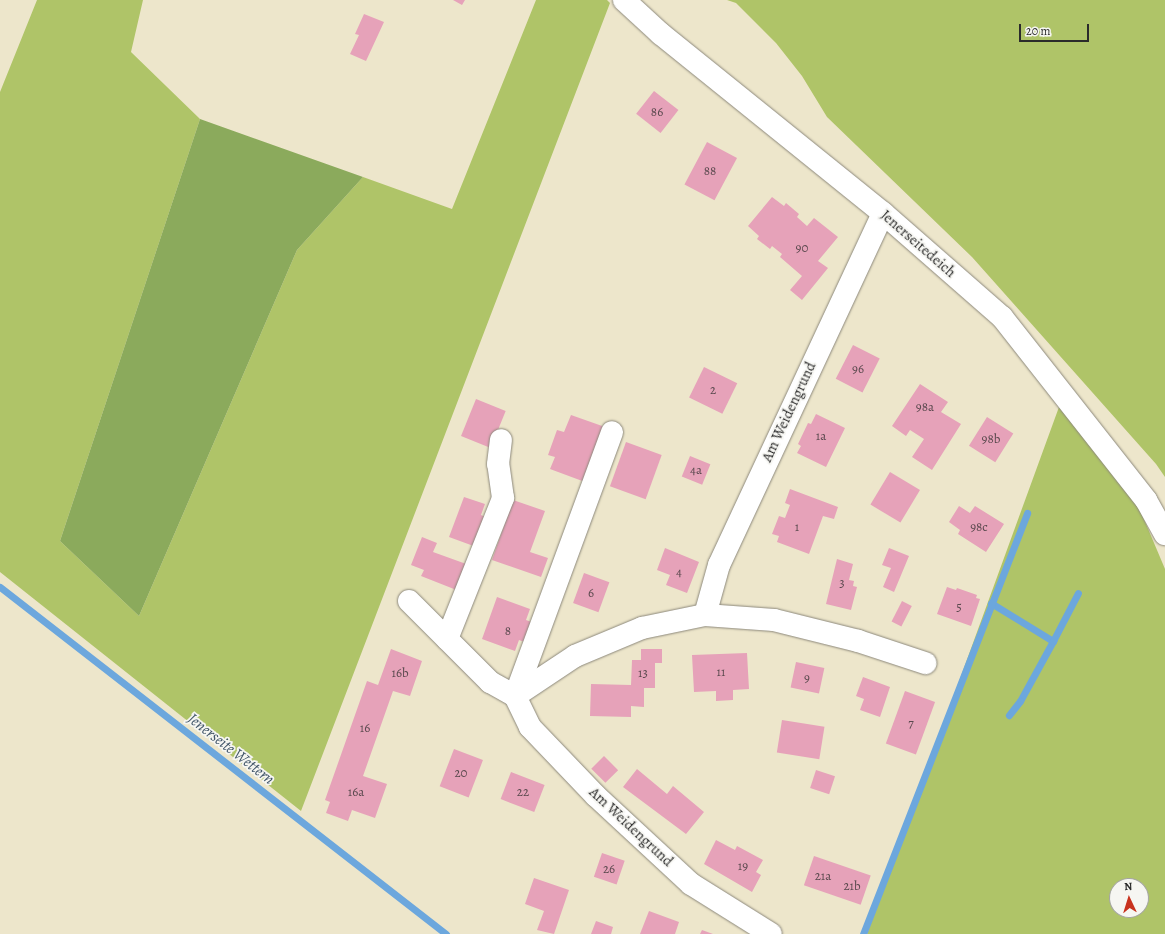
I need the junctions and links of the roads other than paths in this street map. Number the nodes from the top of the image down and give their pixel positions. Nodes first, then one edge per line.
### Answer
1 (624, 0) edge
2 (883, 213) junction
3 (612, 432) dead end
4 (501, 440) dead end
5 (1165, 534) edge
6 (409, 601) dead end
7 (705, 615) junction
8 (447, 639) junction
9 (925, 663) dead end
10 (515, 696) junction
11 (771, 934) edge

1 - 2 street, Jenerseitedeich
2 - 5 street, Jenerseitedeich
2 - 7 street, Am Weidengrund
3 - 10 street
4 - 8 street
6 - 8 street
7 - 9 street
7 - 10 street
8 - 10 street
10 - 11 street, Am Weidengrund

